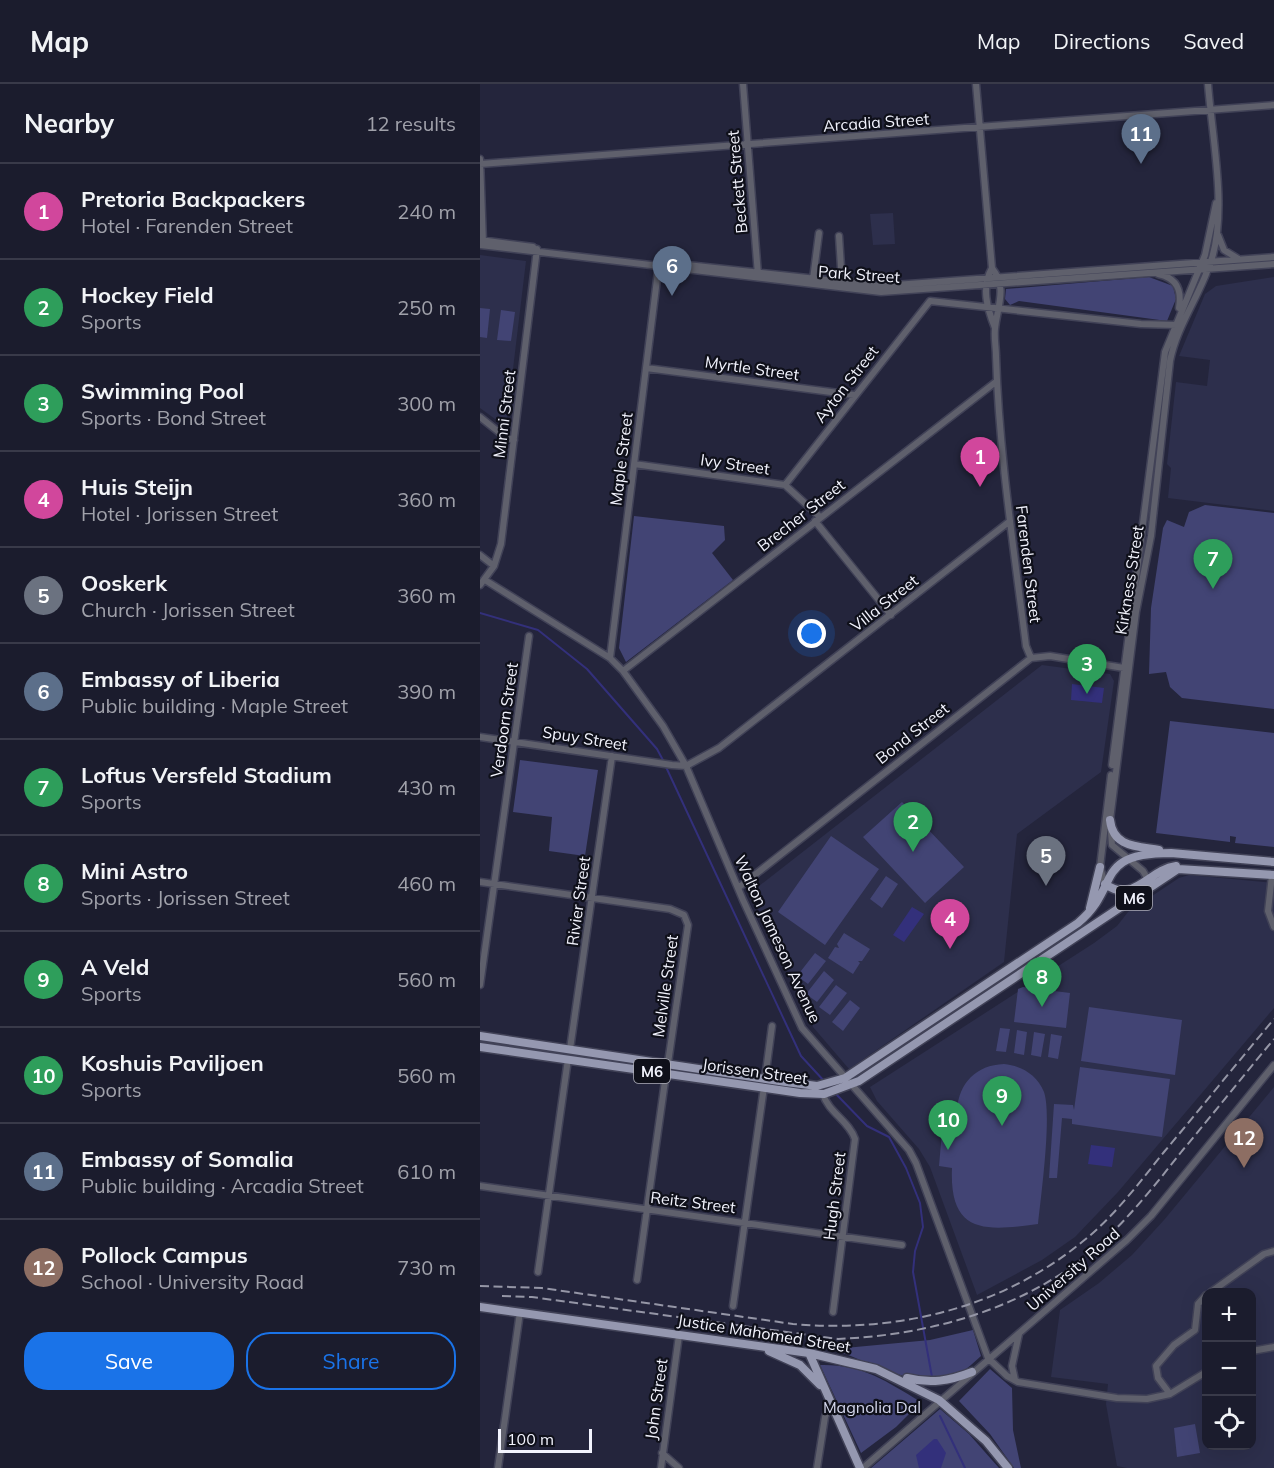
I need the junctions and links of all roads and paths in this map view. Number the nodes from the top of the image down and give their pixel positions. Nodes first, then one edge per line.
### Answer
1 (742, 84) edge
2 (976, 84) edge
3 (1208, 84) edge
4 (1274, 105) edge
5 (1210, 110) junction
6 (980, 127) junction
7 (747, 145) junction
8 (480, 161) edge
9 (1217, 199) junction
10 (1218, 232) junction
11 (819, 233) dead end
12 (839, 236) dead end
13 (481, 242) edge
14 (537, 249) junction
15 (1274, 257) edge
16 (1242, 260) junction
17 (1211, 261) junction
18 (1203, 262) junction
19 (659, 264) junction
20 (1274, 264) edge
21 (992, 268) junction
22 (1199, 269) junction
23 (1208, 269) junction
24 (1142, 273) junction
25 (758, 275) junction
26 (813, 279) junction
27 (1000, 281) junction
28 (986, 282) junction
29 (842, 283) junction
30 (987, 308) junction
31 (1000, 310) junction
32 (1176, 321) junction
33 (1182, 327) junction
34 (995, 328) junction
35 (646, 368) junction
36 (997, 381) junction
37 (854, 395) junction
38 (480, 417) edge
39 (514, 440) junction
40 (634, 464) junction
41 (785, 485) junction
42 (818, 519) junction
43 (1010, 521) junction
44 (480, 555) edge
45 (494, 566) junction
46 (1136, 572) junction
47 (482, 583) edge
48 (1140, 590) junction
49 (1131, 611) junction
50 (891, 615) junction
51 (529, 636) dead end
52 (610, 658) junction
53 (1031, 658) junction
54 (1130, 659) junction
55 (1123, 667) junction
56 (623, 671) junction
57 (1128, 673) junction
58 (480, 737) edge
59 (515, 741) junction
60 (612, 756) junction
61 (686, 766) junction
62 (1110, 820) junction
63 (1171, 853) junction
64 (1125, 860) junction
65 (1274, 862) edge
66 (1100, 867) junction
67 (1273, 875) edge
68 (480, 882) edge
69 (1150, 883) junction
70 (495, 884) junction
71 (1105, 884) junction
72 (738, 888) junction
73 (592, 898) junction
74 (1086, 917) junction
75 (1274, 927) edge
76 (1018, 961) junction
77 (1024, 971) junction
78 (480, 986) edge
79 (772, 1026) dead end
80 (480, 1036) edge
81 (480, 1047) edge
82 (570, 1049) junction
83 (568, 1059) junction
84 (668, 1063) junction
85 (1274, 1065) edge
86 (666, 1074) junction
87 (765, 1083) junction
88 (847, 1083) junction
89 (823, 1094) junction
90 (480, 1186) edge
91 (550, 1196) junction
92 (647, 1210) junction
93 (745, 1222) junction
94 (843, 1236) junction
95 (903, 1245) dead end
96 (1274, 1251) edge
97 (538, 1272) dead end
98 (637, 1280) dead end
99 (1217, 1288) edge
100 (1202, 1298) edge
101 (733, 1306) dead end
102 (480, 1307) edge
103 (520, 1312) junction
104 (833, 1312) dead end
105 (1019, 1333) junction
106 (679, 1335) junction
107 (758, 1347) junction
108 (1274, 1347) edge
109 (1256, 1350) edge
110 (809, 1353) junction
111 (988, 1358) junction
112 (972, 1372) junction
113 (892, 1374) junction
114 (1202, 1374) edge
115 (1015, 1380) junction
116 (1170, 1394) junction
117 (829, 1398) junction
118 (939, 1400) junction
119 (662, 1453) junction
120 (498, 1468) edge
121 (661, 1468) edge
122 (679, 1468) edge
123 (817, 1468) edge
124 (862, 1468) edge
125 (1008, 1468) edge

1 - 7 street, Beckett Street
2 - 6 street
3 - 5 street, Kirkness Street
4 - 5 street, Arcadia Street
5 - 6 street, Arcadia Street
5 - 9 street, Kirkness Street
6 - 7 street, Arcadia Street
6 - 21 street
7 - 8 street, Arcadia Street
7 - 25 street, Beckett Street
8 - 13 street
9 - 10 street, Kirkness Street
9 - 18 street, Kirkness Street
10 - 16 street
10 - 17 street, Kirkness Street
11 - 26 street
12 - 29 street
13 - 14 street, Park Street
14 - 19 street, Park Street
14 - 39 street, Minni Street
15 - 16 street, Park Street
16 - 17 street, Park Street
17 - 18 street, Park Street
17 - 23 street, Kirkness Street
18 - 22 street, Kirkness Street
18 - 27 street, Park Street
19 - 25 street, Park Street
19 - 35 street, Maple Street
20 - 23 street, Park Street
21 - 27 street
21 - 28 street
22 - 23 street, Park Street
22 - 24 street, Park Street
22 - 32 street, Kirkness Street
23 - 33 street, Kirkness Street
24 - 27 street, Park Street
24 - 32 street
25 - 26 street, Park Street
25 - 28 street, Park Street
26 - 29 street, Park Street
27 - 28 street, Park Street
27 - 31 street, Farenden Street
28 - 29 street, Park Street
28 - 30 street, Farenden Street
30 - 31 street
30 - 34 street, Farenden Street
30 - 37 street, Ayton Street
31 - 32 street
31 - 34 street, Farenden Street
32 - 33 street
32 - 46 street, Kirkness Street
33 - 48 street, Kirkness Street
34 - 36 street, Farenden Street
35 - 37 street, Myrtle Street
35 - 40 street, Maple Street
36 - 42 street, Brecher Street
36 - 43 street, Farenden Street
37 - 41 street, Ayton Street
38 - 39 street
39 - 45 street, Minni Street
40 - 41 street, Ivy Street
40 - 52 street, Maple Street
41 - 42 street, Ivy Street
42 - 50 street, Ivy Street
42 - 56 street, Brecher Street
43 - 50 street, Villa Street
43 - 53 street, Farenden Street
44 - 45 street
45 - 47 street, Minni Street
46 - 48 street
46 - 49 street, Kirkness Street
47 - 52 street, Walton Jameson Avenue
48 - 49 street
48 - 54 street, Kirkness Street
49 - 55 street, Kirkness Street
50 - 61 street, Villa Street
51 - 59 street, Verdoorn Street
52 - 56 street, Walton Jameson Avenue
53 - 55 street
53 - 72 street, Bond Street
54 - 55 street
54 - 57 street, Kirkness Street
55 - 57 street
55 - 66 street, Kirkness Street
56 - 61 street, Walton Jameson Avenue
57 - 62 street, Kirkness Street
58 - 59 street, Spuy Street
59 - 60 street, Spuy Street
59 - 70 street, Verdoorn Street
60 - 61 street, Spuy Street
60 - 73 street, Rivier Street
61 - 72 street, Walton Jameson Avenue
62 - 63 main road
62 - 64 street, Kirkness Street
63 - 64 main road
63 - 65 main road
64 - 69 street, Kirkness Street
64 - 71 main road, M6
66 - 71 street, Kirkness Street
66 - 74 main road
67 - 69 main road, M6
67 - 75 street
68 - 70 street
69 - 71 main road
69 - 77 main road, Jorissen Street / M6
70 - 73 street
70 - 78 street, Verdoorn Street
71 - 74 main road, M6
72 - 88 street, Walton Jameson Avenue
73 - 82 street, Rivier Street
73 - 84 street, Melville Street
74 - 76 main road, Jorissen Street / M6
76 - 77 main road
76 - 88 main road, Jorissen Street / M6
77 - 88 main road, Jorissen Street / M6
79 - 87 street
80 - 82 main road, Jorissen Street / M6
81 - 83 main road, Jorissen Street / M6
82 - 84 main road, Jorissen Street / M6
83 - 86 main road, Jorissen Street / M6
83 - 91 street
84 - 87 main road, Jorissen Street / M6
85 - 105 street, University Road
86 - 87 main road, Jorissen Street / M6
86 - 92 street
87 - 88 main road, Jorissen Street / M6
87 - 89 main road, Jorissen Street / M6
87 - 93 street
88 - 89 main road, Jorissen Street / M6
88 - 111 street, Walton Jameson Avenue
89 - 94 street, Hugh Street
90 - 91 street, Reitz Street
91 - 92 street, Reitz Street
91 - 97 street
92 - 93 street, Reitz Street
92 - 98 street
93 - 94 street, Reitz Street
93 - 101 street
94 - 95 street, Reitz Street
94 - 104 street, Hugh Street
96 - 99 street
100 - 116 street
102 - 103 main road, Justice Mahomed Street
103 - 106 main road, Justice Mahomed Street
103 - 120 street
105 - 111 street, University Road
105 - 115 street
106 - 107 main road, Justice Mahomed Street
106 - 119 street, John Street
107 - 110 main road, Justice Mahomed Street
107 - 117 main road
108 - 109 street
110 - 113 main road, Justice Mahomed Street
110 - 117 main road
111 - 112 street, University Road
111 - 115 street
112 - 113 main road
112 - 118 street, University Road
113 - 118 main road, Justice Mahomed Street
114 - 116 street
115 - 116 street
117 - 123 street
117 - 124 main road
118 - 124 street, University Road
118 - 125 main road, Justice Mahomed Street
119 - 121 street, John Street
119 - 122 street

